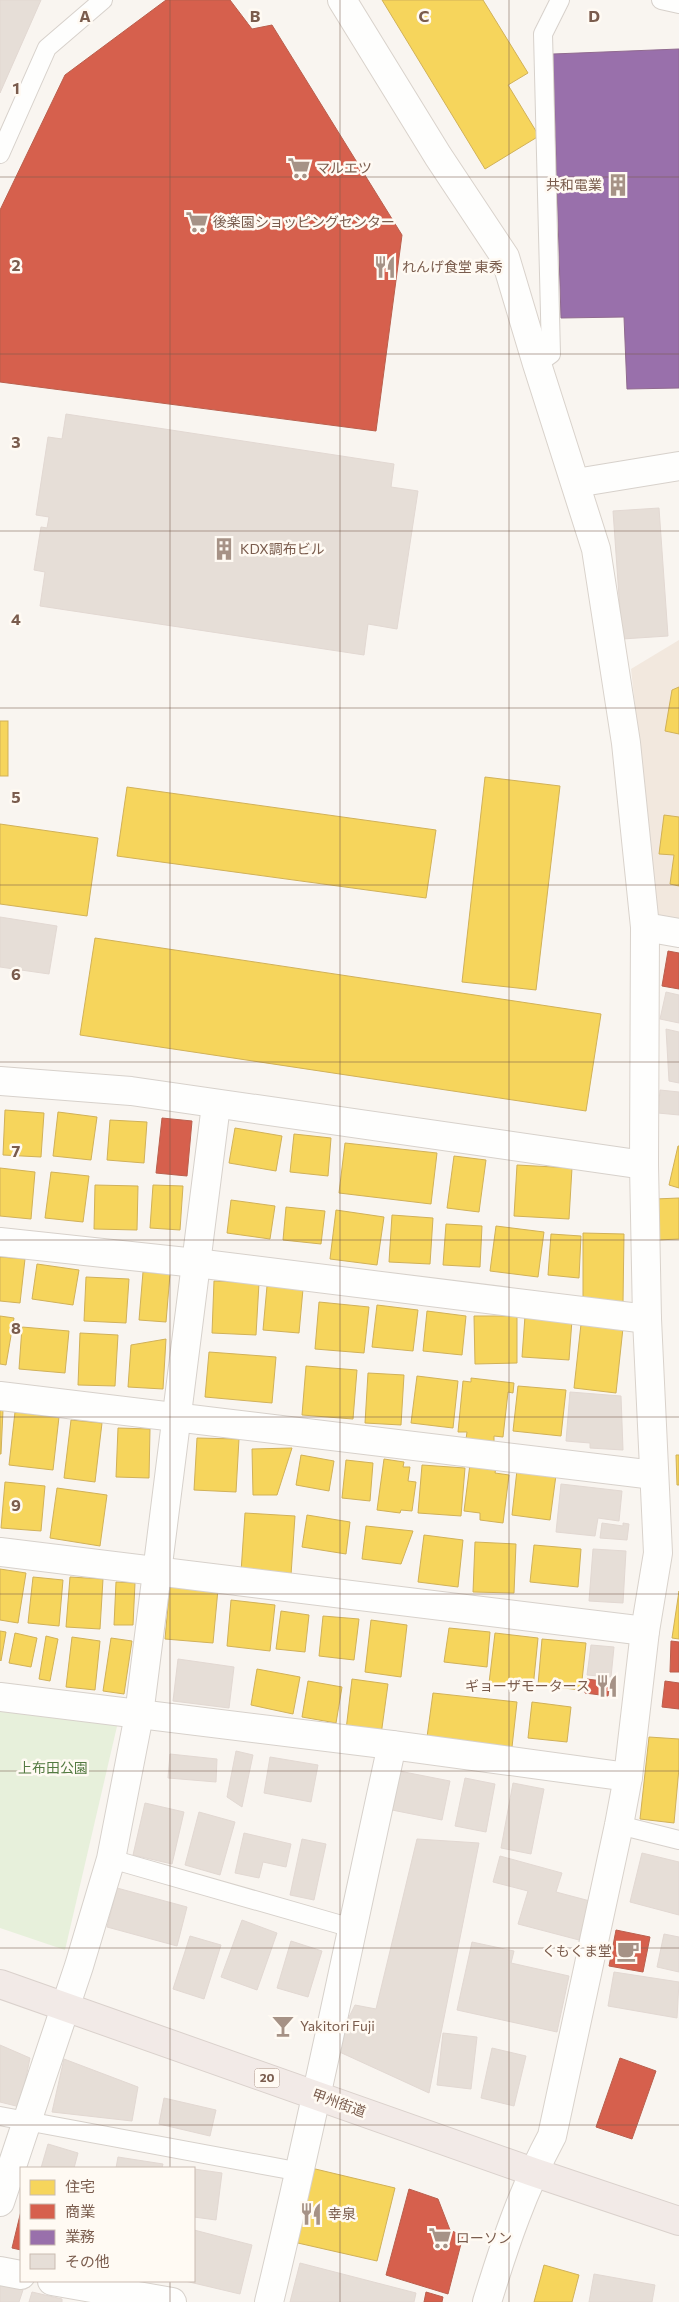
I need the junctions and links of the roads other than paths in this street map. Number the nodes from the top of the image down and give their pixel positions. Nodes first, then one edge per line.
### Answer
1 (103, 0) edge
2 (342, 0) edge
3 (560, 0) edge
4 (661, 0) edge
5 (679, 4) edge
6 (0, 154) edge
7 (537, 364) junction
8 (679, 466) edge
9 (576, 483) junction
10 (644, 927) junction
11 (679, 933) edge
12 (0, 1081) edge
13 (216, 1105) junction
14 (644, 1165) junction
15 (0, 1242) edge
16 (196, 1263) junction
17 (647, 1319) junction
18 (0, 1396) edge
19 (177, 1417) junction
20 (654, 1475) junction
21 (0, 1552) edge
22 (156, 1570) junction
23 (646, 1631) junction
24 (0, 1697) edge
25 (139, 1715) junction
26 (392, 1745) junction
27 (628, 1777) junction
28 (619, 1825) junction
29 (679, 1840) edge
30 (111, 1859) junction
31 (352, 1928) junction
32 (0, 1984) edge
33 (65, 2007) junction
34 (315, 2095) junction
35 (0, 2116) edge
36 (26, 2120) junction
37 (301, 2172) junction
38 (533, 2172) junction
39 (0, 2202) edge
40 (679, 2221) edge
41 (0, 2272) edge
42 (20, 2275) edge
43 (58, 2282) edge
44 (172, 2302) edge
45 (269, 2302) edge
46 (486, 2302) edge

1 - 6 lane
2 - 7 street
3 - 7 lane
4 - 5 lane
7 - 9 street
8 - 9 street
9 - 10 street
10 - 11 street
10 - 14 street
12 - 13 street
13 - 14 street
13 - 16 street
14 - 17 street
15 - 16 street
16 - 17 street
16 - 19 street
17 - 20 street
18 - 19 street
19 - 20 street
19 - 22 street
20 - 23 street
21 - 22 street
22 - 23 street
22 - 25 street
23 - 27 street
24 - 25 street
25 - 26 street
25 - 30 street
26 - 27 street
26 - 31 street
27 - 28 street
28 - 29 lane
28 - 38 street
30 - 31 lane
30 - 33 street
31 - 34 street
32 - 33 highway, 甲州街道 / 20
33 - 34 highway, 甲州街道 / 20
33 - 36 street
34 - 37 street
34 - 38 highway, 甲州街道 / 20
35 - 36 lane
36 - 37 lane
36 - 39 street
37 - 45 street
38 - 40 highway, 甲州街道 / 20
38 - 46 street
41 - 42 street
43 - 44 street

